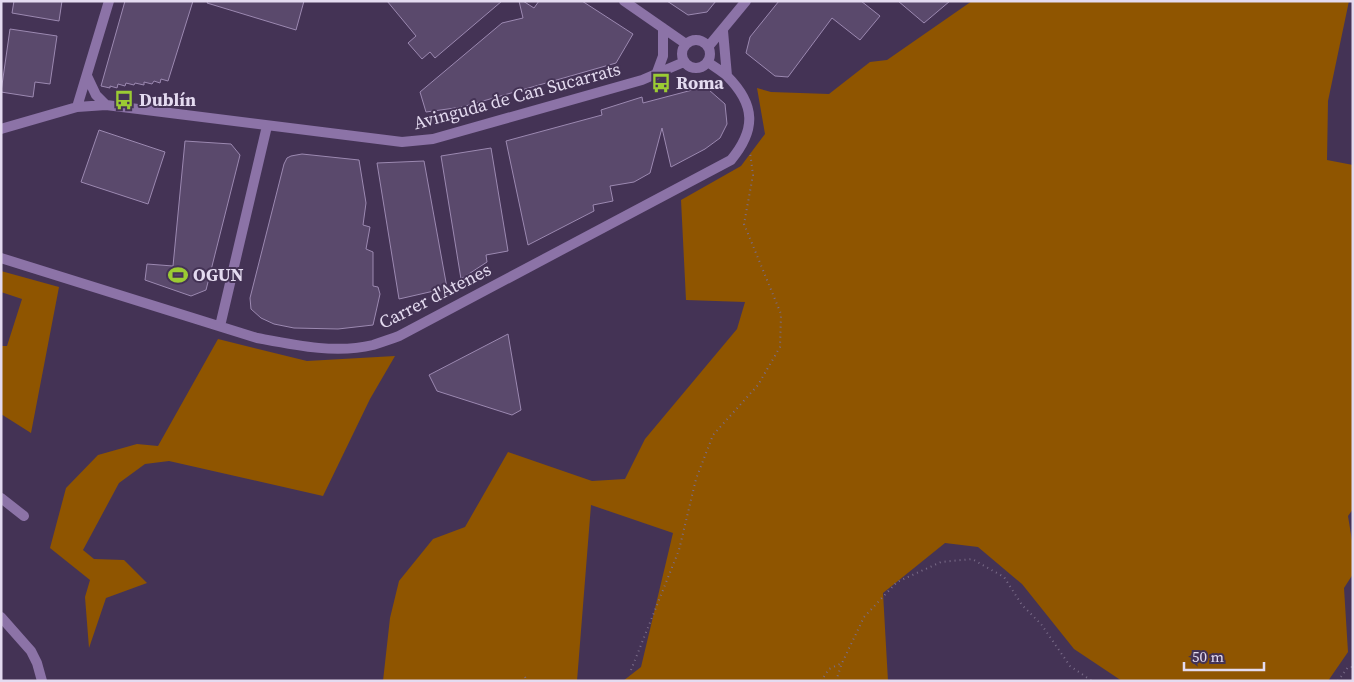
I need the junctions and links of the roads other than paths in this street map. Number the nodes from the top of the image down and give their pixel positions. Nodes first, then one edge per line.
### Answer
1 (109, 1) edge
2 (624, 1) edge
3 (746, 1) edge
4 (663, 28) junction
5 (723, 31) junction
6 (686, 44) junction
7 (708, 47) junction
8 (684, 62) junction
9 (708, 62) junction
10 (656, 75) junction
11 (86, 76) junction
12 (727, 76) junction
13 (106, 105) junction
14 (76, 107) junction
15 (267, 126) junction
16 (1, 129) edge
17 (1, 258) edge
18 (220, 326) junction
19 (1, 498) edge
20 (24, 516) dead end
21 (1, 617) edge
22 (42, 681) edge

1 - 11 street
2 - 4 street
3 - 5 street
4 - 6 street
4 - 10 street
5 - 7 street
5 - 12 street
6 - 7 street
6 - 8 street
7 - 9 street
8 - 9 street
8 - 10 street, Avinguda de Can Sucarrats
9 - 12 street, Carrer d'Atenes
10 - 15 street, Avinguda de Can Sucarrats
11 - 13 street
11 - 14 street
12 - 18 street, Carrer d'Atenes
13 - 14 street, Avinguda de Can Sucarrats
13 - 15 street, Avinguda de Can Sucarrats
14 - 16 street, Avinguda de Can Sucarrats
15 - 18 street
17 - 18 street, Carrer d'Atenes
19 - 20 street
21 - 22 street

